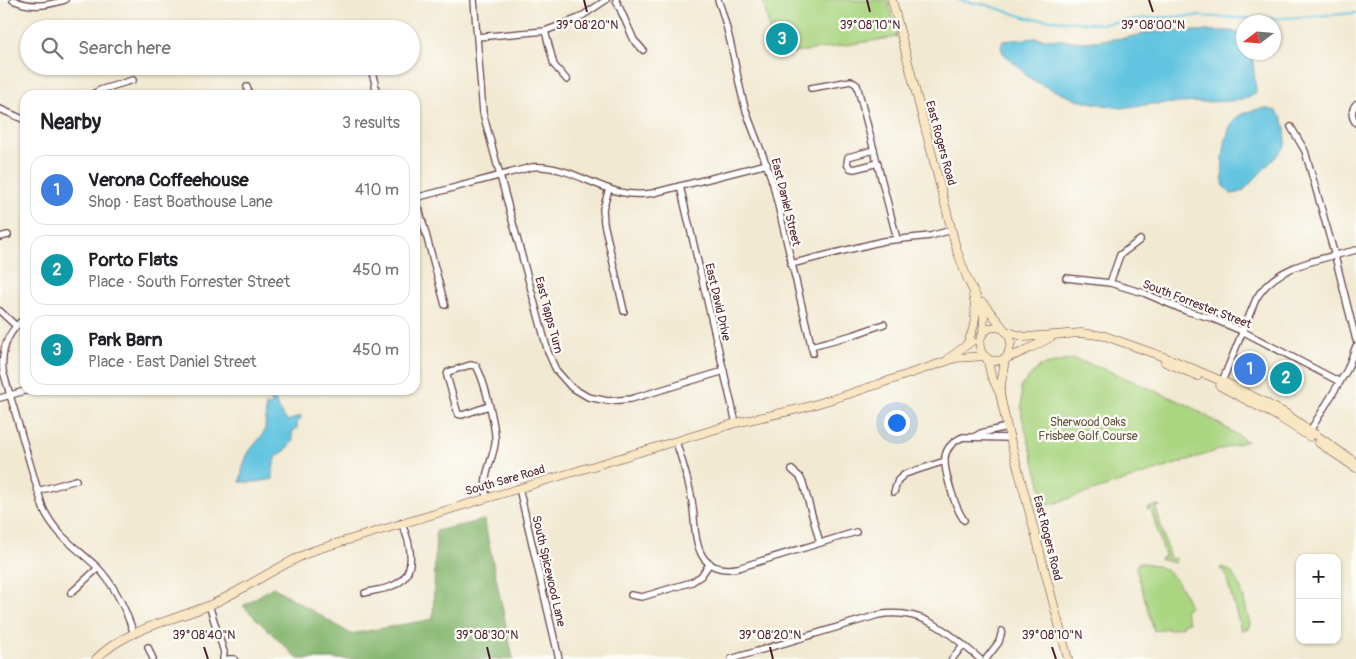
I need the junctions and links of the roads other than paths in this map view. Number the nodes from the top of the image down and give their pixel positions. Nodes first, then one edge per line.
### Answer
1 (13, 0) edge
2 (65, 0) edge
3 (474, 0) edge
4 (606, 0) edge
5 (616, 0) edge
6 (718, 0) edge
7 (892, 0) edge
8 (545, 31) junction
9 (477, 37) junction
10 (644, 50) dead end
11 (373, 75) edge
12 (133, 80) dead end
13 (567, 80) dead end
14 (247, 87) dead end
15 (811, 88) dead end
16 (104, 90) edge
17 (248, 90) edge
18 (376, 90) edge
19 (1356, 104) edge
20 (0, 109) edge
21 (20, 118) edge
22 (1356, 123) edge
23 (1291, 127) dead end
24 (874, 150) junction
25 (878, 163) junction
26 (767, 164) junction
27 (500, 175) junction
28 (680, 186) junction
29 (608, 189) junction
30 (420, 197) edge
31 (420, 216) edge
32 (952, 230) junction
33 (8, 235) dead end
34 (0, 237) edge
35 (897, 239) junction
36 (1140, 240) dead end
37 (1356, 250) edge
38 (1335, 256) junction
39 (791, 264) junction
40 (967, 278) junction
41 (1066, 278) dead end
42 (1110, 283) junction
43 (973, 289) junction
44 (445, 305) dead end
45 (0, 311) edge
46 (624, 311) dead end
47 (20, 322) edge
48 (884, 324) dead end
49 (16, 326) junction
50 (1004, 330) junction
51 (1242, 331) junction
52 (982, 335) junction
53 (1053, 336) junction
54 (1356, 340) edge
55 (967, 344) junction
56 (811, 346) junction
57 (1356, 346) edge
58 (813, 353) dead end
59 (986, 357) junction
60 (960, 358) junction
61 (1006, 358) junction
62 (938, 364) junction
63 (724, 371) junction
64 (991, 375) junction
65 (1340, 382) junction
66 (1221, 384) junction
67 (20, 392) edge
68 (1000, 394) junction
69 (10, 395) junction
70 (0, 398) edge
71 (489, 406) junction
72 (736, 423) junction
73 (1006, 427) junction
74 (1310, 431) junction
75 (974, 436) junction
76 (1010, 438) junction
77 (676, 441) junction
78 (944, 461) junction
79 (1356, 463) edge
80 (1356, 468) edge
81 (792, 470) dead end
82 (76, 480) dead end
83 (519, 488) junction
84 (38, 491) junction
85 (894, 492) dead end
86 (486, 497) junction
87 (964, 520) dead end
88 (401, 523) junction
89 (856, 532) dead end
90 (820, 543) junction
91 (710, 563) junction
92 (98, 568) junction
93 (71, 593) dead end
94 (365, 593) dead end
95 (631, 595) dead end
96 (209, 605) junction
97 (1002, 631) dead end
98 (134, 634) junction
99 (963, 645) junction
100 (148, 647) dead end
101 (96, 659) edge
102 (153, 659) edge
103 (223, 659) edge
104 (228, 659) edge
105 (234, 659) edge
106 (559, 659) edge
107 (731, 659) edge
108 (952, 659) edge
109 (980, 659) edge
110 (986, 659) edge
111 (1068, 659) edge

1 - 2 street
3 - 9 street, East Tapps Turn
4 - 8 street
5 - 10 street
6 - 26 street, East Daniel Street
7 - 32 main road, East Rogers Road
8 - 9 street
8 - 13 street
9 - 27 street, East Tapps Turn
11 - 18 street
12 - 16 street
14 - 17 street
15 - 24 street
19 - 22 street
20 - 21 street
23 - 38 street
24 - 25 street
24 - 25 street
25 - 35 street
26 - 28 street
26 - 39 street, East Daniel Street
27 - 29 street
27 - 30 street
27 - 63 street, East Tapps Turn
28 - 29 street
28 - 63 street, East David Drive
29 - 46 street
31 - 44 street
32 - 35 street
32 - 40 main road, East Rogers Road
33 - 34 street
35 - 39 street
36 - 42 street
37 - 38 street
38 - 51 street
38 - 54 street
39 - 56 street, East Daniel Street
40 - 43 main road, East Rogers Road
40 - 55 main road
41 - 42 street, South Forrester Street
42 - 51 street, South Forrester Street
43 - 50 main road, East Rogers Road
43 - 52 main road, East Rogers Road
45 - 49 street
47 - 49 street
48 - 56 street
49 - 69 street
50 - 52 main road
50 - 53 main road
50 - 61 main road
51 - 65 street, South Forrester Street
51 - 66 street
52 - 55 main road, South Sare Road
52 - 59 main road
53 - 61 main road
53 - 66 main road
55 - 62 main road, South Sare Road
56 - 58 street, East Daniel Street
57 - 65 street
59 - 60 main road, South Sare Road
59 - 61 main road
59 - 64 main road, East Rogers Road
60 - 62 main road, South Sare Road
60 - 64 main road
61 - 68 main road, East Rogers Road
62 - 72 main road, South Sare Road
63 - 72 street, East David Drive
64 - 68 main road, East Rogers Road
65 - 74 street
66 - 74 main road
66 - 80 main road
67 - 69 street
68 - 73 main road, East Rogers Road
69 - 70 street
69 - 84 street
71 - 71 street
71 - 86 street
72 - 77 main road, South Sare Road
73 - 75 street
73 - 76 main road, East Rogers Road
74 - 79 main road
75 - 76 street
75 - 78 street
76 - 111 main road, East Rogers Road
77 - 83 main road, South Sare Road
77 - 91 street
78 - 85 street
78 - 87 street
81 - 90 street
82 - 84 street
83 - 86 main road, South Sare Road
83 - 106 street, South Spicewood Lane
84 - 92 street
86 - 88 main road, South Sare Road
88 - 94 street
88 - 96 main road, South Sare Road
89 - 90 street
90 - 91 street
91 - 95 street
92 - 93 street
92 - 98 street
96 - 98 main road, South Sare Road
96 - 103 street
97 - 110 street
98 - 101 main road, South Sare Road
99 - 107 street
99 - 108 street
99 - 109 street
100 - 102 street
104 - 105 street

